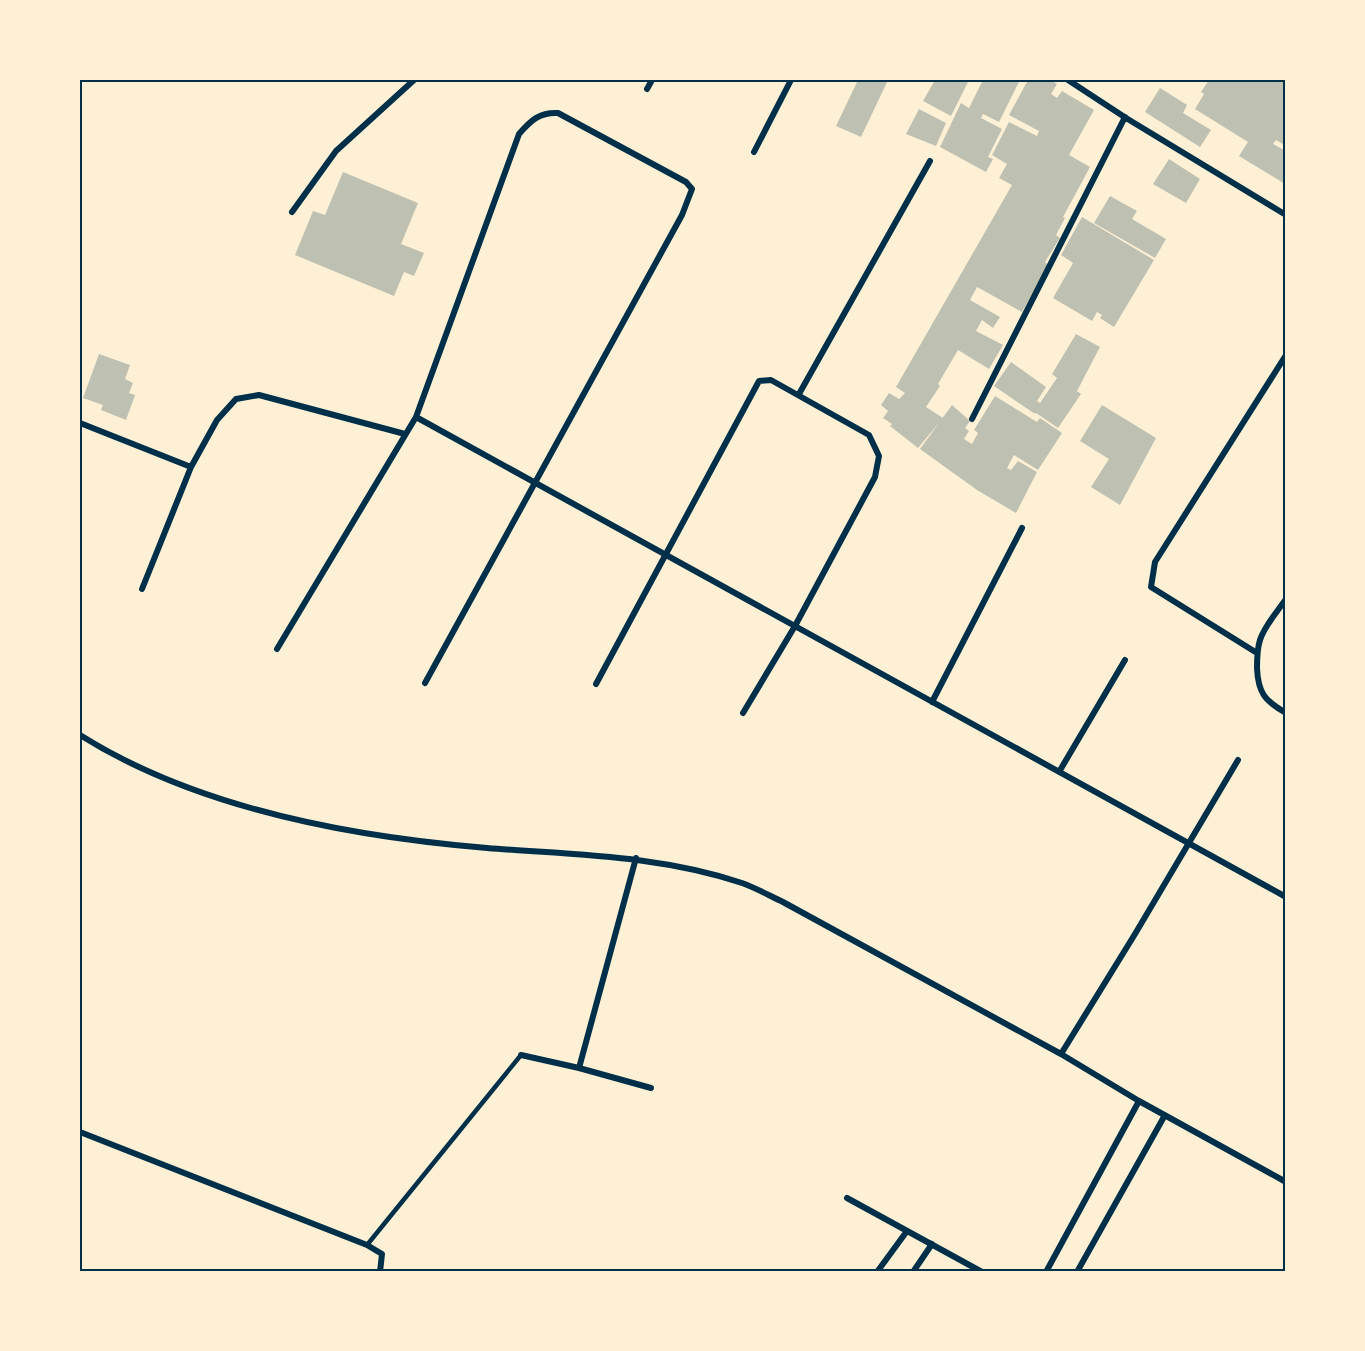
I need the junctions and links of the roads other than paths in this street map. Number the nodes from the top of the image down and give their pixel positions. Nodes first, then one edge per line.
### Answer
1 (414, 80) edge
2 (652, 80) edge
3 (791, 80) edge
4 (1068, 80) edge
5 (647, 89) dead end
6 (1125, 117) junction
7 (754, 152) dead end
8 (930, 161) dead end
9 (292, 212) dead end
10 (1286, 215) edge
11 (1286, 355) edge
12 (799, 394) junction
13 (416, 417) junction
14 (972, 419) dead end
15 (80, 423) edge
16 (405, 434) junction
17 (191, 467) junction
18 (536, 483) junction
19 (1022, 528) dead end
20 (665, 554) junction
21 (142, 589) dead end
22 (1286, 599) edge
23 (795, 626) junction
24 (277, 649) dead end
25 (1257, 653) junction
26 (1125, 660) dead end
27 (425, 683) dead end
28 (596, 684) dead end
29 (932, 702) junction
30 (743, 713) dead end
31 (1286, 713) edge
32 (80, 735) edge
33 (1238, 760) dead end
34 (1059, 772) junction
35 (1189, 844) junction
36 (636, 858) junction
37 (1286, 897) edge
38 (1061, 1054) junction
39 (521, 1055) joint
40 (579, 1068) junction
41 (651, 1088) dead end
42 (1139, 1101) junction
43 (1165, 1115) junction
44 (80, 1132) edge
45 (1286, 1182) edge
46 (847, 1198) dead end
47 (907, 1231) junction
48 (932, 1244) junction
49 (367, 1245) junction
50 (380, 1272) edge
51 (877, 1272) edge
52 (913, 1272) edge
53 (982, 1272) edge
54 (1046, 1272) edge
55 (1077, 1272) edge

1 - 9 street
2 - 5 street
3 - 7 street
4 - 6 street
6 - 10 street
6 - 14 street
8 - 12 street
11 - 25 street
12 - 20 street
12 - 23 street
13 - 16 street
13 - 18 street
13 - 18 street
15 - 17 street
16 - 17 street
16 - 24 street
17 - 21 street
18 - 20 street
18 - 27 street
19 - 29 street
20 - 23 street
20 - 28 street
22 - 25 street
23 - 29 street
23 - 30 street
25 - 31 street
26 - 34 street
29 - 34 street
32 - 36 street
33 - 35 street
34 - 35 street
35 - 37 street
35 - 38 street
36 - 38 street
36 - 40 street
38 - 42 street
39 - 40 street
39 - 49 lane
40 - 41 street
42 - 43 street
42 - 54 street
43 - 45 street
43 - 55 street
44 - 49 street
46 - 47 street
47 - 48 street
47 - 51 street
48 - 52 street
48 - 53 street
49 - 50 street

